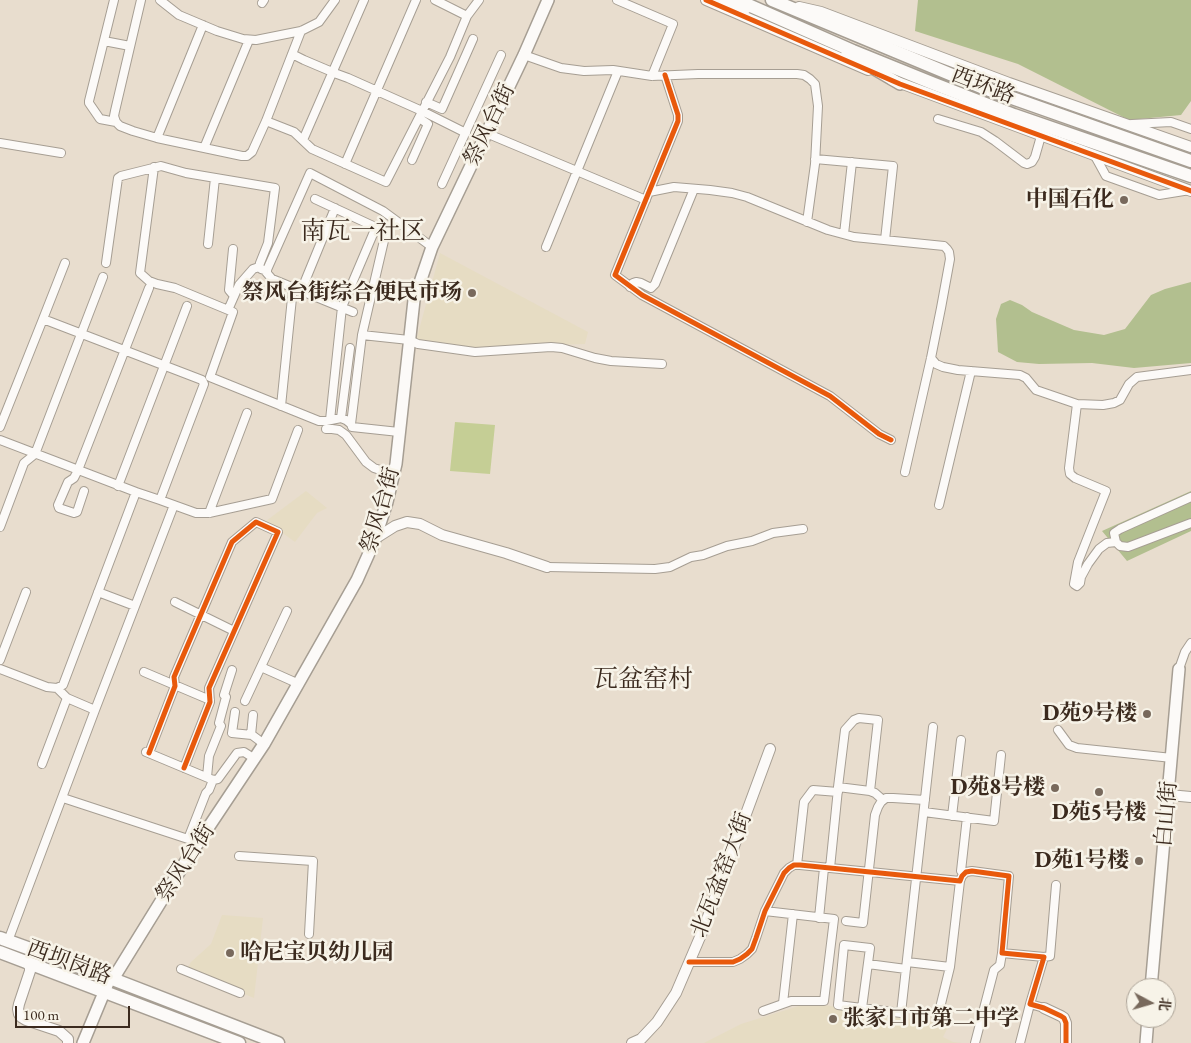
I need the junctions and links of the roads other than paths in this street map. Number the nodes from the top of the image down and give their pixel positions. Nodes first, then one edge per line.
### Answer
1 (114, 0) edge
2 (142, 0) edge
3 (160, 0) edge
4 (335, 0) edge
5 (364, 0) edge
6 (416, 0) edge
7 (435, 0) edge
8 (479, 0) edge
9 (548, 0) edge
10 (617, 0) edge
11 (706, 0) edge
12 (724, 0) edge
13 (737, 0) edge
14 (775, 1) edge
15 (467, 16) junction
16 (776, 24) junction
17 (203, 25) junction
18 (301, 31) junction
19 (815, 35) junction
20 (473, 39) dead end
21 (104, 40) junction
22 (249, 40) junction
23 (130, 46) junction
24 (292, 54) junction
25 (501, 54) dead end
26 (524, 55) junction
27 (618, 71) junction
28 (332, 72) junction
29 (665, 75) junction
30 (652, 76) junction
31 (900, 84) junction
32 (377, 91) junction
33 (426, 102) junction
34 (420, 115) junction
35 (938, 119) dead end
36 (266, 121) junction
37 (116, 122) junction
38 (1128, 125) junction
39 (1191, 129) edge
40 (466, 133) junction
41 (486, 133) junction
42 (1041, 136) junction
43 (157, 138) junction
44 (303, 140) junction
45 (0, 144) edge
46 (1191, 147) edge
47 (204, 148) junction
48 (61, 153) dead end
49 (1095, 156) junction
50 (816, 159) junction
51 (412, 160) dead end
52 (1191, 161) edge
53 (852, 162) junction
54 (345, 164) junction
55 (154, 167) junction
56 (577, 171) junction
57 (1191, 176) edge
58 (215, 178) junction
59 (442, 184) dead end
60 (694, 189) junction
61 (1191, 190) edge
62 (650, 192) junction
63 (315, 199) dead end
64 (646, 200) junction
65 (335, 208) junction
66 (808, 222) junction
67 (376, 227) junction
68 (844, 234) junction
69 (885, 240) junction
70 (208, 244) dead end
71 (546, 246) dead end
72 (432, 247) junction
73 (233, 249) dead end
74 (64, 263) dead end
75 (106, 263) dead end
76 (259, 267) junction
77 (267, 271) junction
78 (103, 276) dead end
79 (630, 287) junction
80 (149, 288) dead end
81 (297, 290) junction
82 (234, 296) junction
83 (187, 306) dead end
84 (342, 307) junction
85 (228, 310) junction
86 (353, 312) dead end
87 (43, 319) junction
88 (82, 334) junction
89 (362, 335) junction
90 (409, 340) junction
91 (350, 348) dead end
92 (124, 350) junction
93 (931, 358) junction
94 (662, 364) dead end
95 (164, 365) junction
96 (1191, 370) edge
97 (971, 371) junction
98 (1077, 404) junction
99 (281, 406) junction
100 (247, 413) dead end
101 (341, 418) junction
102 (330, 420) junction
103 (351, 424) junction
104 (0, 428) edge
105 (326, 429) dead end
106 (298, 430) dead end
107 (399, 432) junction
108 (0, 440) edge
109 (890, 440) dead end
110 (35, 454) junction
111 (78, 470) junction
112 (394, 472) junction
113 (905, 472) dead end
114 (118, 486) junction
115 (84, 491) dead end
116 (136, 492) junction
117 (1191, 497) edge
118 (160, 500) junction
119 (174, 505) junction
120 (939, 505) dead end
121 (209, 513) junction
122 (1191, 523) edge
123 (0, 527) edge
124 (803, 529) dead end
125 (376, 538) junction
126 (1116, 542) junction
127 (547, 567) joint
128 (26, 592) dead end
129 (98, 592) junction
130 (175, 602) dead end
131 (135, 606) junction
132 (287, 611) dead end
133 (201, 615) junction
134 (234, 631) junction
135 (1191, 643) edge
136 (0, 660) edge
137 (261, 666) junction
138 (0, 669) edge
139 (1179, 669) joint
140 (232, 670) dead end
141 (144, 672) dead end
142 (299, 684) junction
143 (175, 686) junction
144 (57, 688) junction
145 (67, 698) junction
146 (210, 700) junction
147 (245, 701) dead end
148 (95, 710) junction
149 (235, 712) dead end
150 (253, 715) dead end
151 (933, 727) dead end
152 (1058, 730) dead end
153 (251, 735) junction
154 (961, 740) dead end
155 (264, 744) junction
156 (770, 749) dead end
157 (1000, 754) dead end
158 (1172, 758) junction
159 (255, 759) junction
160 (42, 764) dead end
161 (184, 768) junction
162 (210, 779) junction
163 (838, 790) junction
164 (870, 791) junction
165 (1169, 795) junction
166 (1191, 797) edge
167 (63, 798) junction
168 (883, 800) junction
169 (925, 800) junction
170 (924, 812) junction
171 (952, 816) junction
172 (967, 817) junction
173 (239, 856) dead end
174 (797, 865) junction
175 (827, 868) junction
176 (869, 872) junction
177 (917, 877) junction
178 (962, 878) junction
179 (1056, 885) dead end
180 (765, 911) junction
181 (793, 914) junction
182 (819, 918) junction
183 (846, 921) dead end
184 (309, 934) dead end
185 (4, 939) edge
186 (0, 952) edge
187 (1002, 952) junction
188 (1044, 957) junction
189 (689, 962) junction
190 (28, 963) junction
191 (868, 964) junction
192 (907, 966) junction
193 (950, 967) junction
194 (181, 969) dead end
195 (1152, 978) edge
196 (112, 979) junction
197 (106, 993) junction
198 (240, 993) dead end
199 (783, 1003) junction
200 (1030, 1004) junction
201 (862, 1008) junction
202 (1044, 1008) joint
203 (762, 1011) dead end
204 (937, 1020) dead end
205 (1147, 1028) edge
206 (91, 1031) junction
207 (68, 1041) edge
208 (79, 1043) edge
209 (83, 1043) edge
210 (89, 1043) edge
211 (239, 1043) edge
212 (278, 1043) edge
213 (632, 1043) edge
214 (975, 1043) edge
215 (1020, 1043) edge
216 (1066, 1043) edge
217 (1146, 1043) edge

1 - 21 street
2 - 23 street
3 - 17 street
4 - 18 street
5 - 28 street
6 - 32 street
7 - 15 street
8 - 15 street
9 - 26 main road, 祭风台街
10 - 30 street
11 - 16 street
12 - 16 main road
13 - 16 main road, 西环路
14 - 38 street
14 - 52 main road, 西环路
15 - 33 street
16 - 19 main road, 西环路
16 - 31 street
17 - 22 street
17 - 43 street
18 - 22 street
18 - 24 street
19 - 31 main road
19 - 57 main road, 西环路
20 - 33 street
21 - 23 street
21 - 37 street
22 - 47 street
23 - 37 street
24 - 28 street
24 - 36 street
25 - 40 street
26 - 27 street
26 - 41 main road, 祭风台街
27 - 30 street
27 - 56 street
28 - 32 street
28 - 44 street
29 - 30 street
29 - 50 street
29 - 62 street
31 - 42 street
32 - 34 street
32 - 54 street
33 - 34 street
34 - 40 street
34 - 51 street
34 - 54 street
35 - 42 street
36 - 44 street
36 - 47 street
37 - 43 street
38 - 39 street
38 - 46 street
40 - 59 street
41 - 56 street
41 - 72 main road, 祭风台街
42 - 49 street
43 - 47 street
44 - 54 street
45 - 48 street
49 - 61 street
49 - 61 street
50 - 53 street
50 - 66 street
53 - 68 street
53 - 69 street
55 - 58 street
55 - 75 street
55 - 85 street
56 - 64 street
56 - 71 street
58 - 70 street
58 - 76 street
60 - 62 street
60 - 66 street
60 - 79 street
62 - 64 street
63 - 65 street
64 - 79 street
65 - 67 street
65 - 81 street
66 - 68 street
67 - 84 street
67 - 89 street
68 - 69 street
69 - 93 street
72 - 77 street
72 - 90 main road, 祭风台街
73 - 82 street
74 - 87 street
76 - 77 street
76 - 82 street
77 - 81 street
78 - 88 street
79 - 109 street
80 - 92 street
81 - 84 street
81 - 99 street
82 - 85 street
83 - 95 street
84 - 86 street
84 - 102 street
85 - 99 street
87 - 88 street
87 - 104 street
88 - 92 street
88 - 110 street
89 - 90 street
89 - 103 street
90 - 94 street
90 - 107 main road, 祭风台街
91 - 101 street
92 - 95 street
92 - 111 street
93 - 97 street
93 - 113 street
95 - 114 street
95 - 118 street
96 - 98 street
97 - 98 street
97 - 120 street
98 - 126 street
99 - 102 street
100 - 121 street
101 - 102 street
101 - 103 street
103 - 107 street
105 - 112 street
106 - 121 street
107 - 112 main road, 祭风台街
108 - 110 street
110 - 111 street
110 - 123 street
111 - 114 street
111 - 115 street
112 - 125 main road, 祭风台街
114 - 116 street
116 - 118 street
116 - 129 street
117 - 126 street
118 - 119 street
119 - 121 street
119 - 131 street
122 - 126 street
124 - 127 street
125 - 127 street
125 - 142 main road, 祭风台街
128 - 136 street
129 - 131 street
129 - 144 street
130 - 133 street
131 - 148 street
132 - 137 street
133 - 134 street
133 - 134 street
133 - 143 street
134 - 146 street
135 - 139 street, 白山街
137 - 142 street
137 - 147 street
138 - 144 street
139 - 158 main road, 白山街
140 - 162 street
141 - 143 street
142 - 155 main road, 祭风台街
143 - 146 street
143 - 161 street
144 - 145 street
145 - 148 street
145 - 160 street
146 - 161 street
148 - 167 street
149 - 153 street
150 - 153 street
151 - 169 street
152 - 158 street
153 - 155 street
154 - 171 street
155 - 159 main road, 祭风台街
156 - 189 street, 北瓦盆窑大街
157 - 172 street
158 - 165 main road, 白山街
159 - 162 street
159 - 196 main road, 祭风台街
161 - 162 street
162 - 167 street
163 - 164 street
163 - 164 street
163 - 174 street
163 - 175 street
164 - 168 street
165 - 166 street
165 - 195 main road, 白山街
167 - 185 street
168 - 169 street
168 - 176 street
169 - 170 street
170 - 171 street
170 - 177 street
171 - 172 street
172 - 178 street
173 - 184 street
174 - 175 street
174 - 180 street
175 - 176 street
175 - 182 street
176 - 177 street
176 - 183 street
177 - 178 street
177 - 192 street
178 - 187 street
178 - 193 street
179 - 188 street
180 - 181 street
180 - 189 street
181 - 182 street
181 - 199 street
182 - 199 street
185 - 196 main road, 西坝岗路
186 - 190 main road, 西坝岗路
187 - 188 street
187 - 214 street
188 - 200 street
189 - 213 street, 北瓦盆窑大街
190 - 197 main road, 西坝岗路
190 - 207 street
191 - 192 street
191 - 201 street
191 - 201 street
192 - 193 street
192 - 201 street
193 - 204 street
194 - 198 street
196 - 197 main road, 祭风台街
196 - 212 main road, 西坝岗路
197 - 206 main road, 祭风台街
197 - 211 main road, 西坝岗路
199 - 203 street
200 - 202 street
200 - 215 street
202 - 216 street
205 - 217 main road
206 - 209 main road
206 - 210 main road
207 - 208 street

